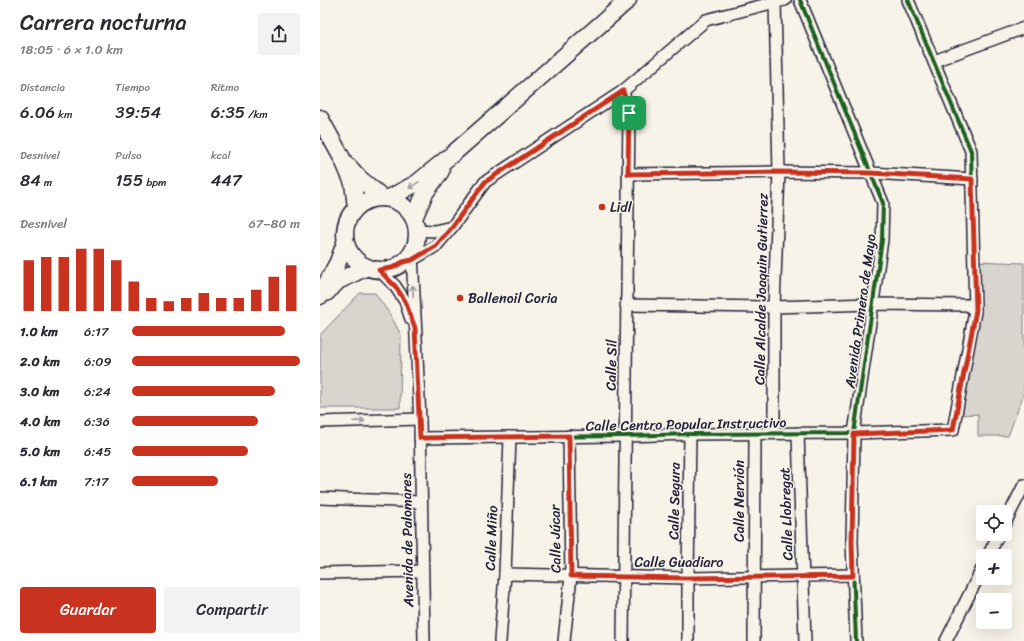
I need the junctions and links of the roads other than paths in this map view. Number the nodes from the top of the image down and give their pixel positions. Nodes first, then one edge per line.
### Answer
1 (628, 0) edge
2 (800, 0) edge
3 (908, 0) edge
4 (780, 1) edge
5 (1024, 28) edge
6 (934, 61) junction
7 (623, 91) junction
8 (320, 118) edge
9 (455, 152) junction
10 (343, 160) junction
11 (779, 172) junction
12 (871, 173) junction
13 (628, 174) junction
14 (972, 179) junction
15 (386, 198) junction
16 (356, 207) junction
17 (415, 224) junction
18 (452, 227) junction
19 (345, 243) junction
20 (409, 258) junction
21 (373, 268) junction
22 (320, 297) edge
23 (872, 304) junction
24 (626, 305) junction
25 (774, 307) junction
26 (976, 310) junction
27 (415, 328) junction
28 (420, 419) junction
29 (320, 422) edge
30 (774, 433) junction
31 (798, 433) junction
32 (690, 434) junction
33 (755, 434) junction
34 (854, 434) junction
35 (569, 436) junction
36 (625, 436) junction
37 (510, 437) junction
38 (420, 438) junction
39 (1024, 485) edge
40 (320, 498) edge
41 (421, 502) junction
42 (1012, 509) edge
43 (422, 571) junction
44 (320, 573) edge
45 (505, 574) junction
46 (571, 576) junction
47 (802, 576) junction
48 (853, 576) junction
49 (623, 577) junction
50 (754, 577) junction
51 (688, 578) junction
52 (976, 581) edge
53 (424, 641) edge
54 (500, 641) edge
55 (564, 641) edge
56 (623, 641) edge
57 (688, 641) edge
58 (754, 641) edge
59 (805, 641) edge
60 (856, 641) edge
61 (946, 641) edge

1 - 9 main road
2 - 12 street, Avenida Primero de Mayo
3 - 6 street
4 - 7 street
4 - 11 street, Calle Alcalde Joaquin Gutierrez
5 - 6 street
6 - 14 street
7 - 13 street, Calle Sil
7 - 18 street
8 - 10 main road
9 -> 15 main road
9 - 17 main road
10 - 15 main road
10 - 16 main road
11 - 12 street
11 - 13 street
11 - 25 street, Calle Alcalde Joaquin Gutierrez
12 - 14 street
12 - 23 street, Avenida Primero de Mayo
13 - 24 street, Calle Sil
14 - 26 street
15 - 16 main road
15 - 17 main road
16 - 19 main road
17 - 18 street
17 - 20 main road
18 - 20 street
19 - 21 main road
19 - 22 main road
20 - 21 main road
27 -> 20 street, Avenida de Palomares
21 - 22 main road
21 - 27 street
23 - 25 street
23 - 26 street
23 - 34 street, Avenida Primero de Mayo
24 - 25 street
24 - 36 street, Calle Sil
25 - 30 street, Calle Alcalde Joaquin Gutierrez
26 - 34 street, Calle Centro Popular Instructivo
27 - 28 street, Avenida de Palomares
29 -> 28 street
28 - 38 street, Avenida de Palomares
30 - 31 street, Calle Centro Popular Instructivo
30 - 33 street, Calle Centro Popular Instructivo
31 - 34 street, Calle Centro Popular Instructivo
31 - 47 street, Calle Llobregat
32 - 33 street, Calle Centro Popular Instructivo
32 - 36 street, Calle Centro Popular Instructivo
32 - 51 street, Calle Segura
33 - 50 street, Calle Nervión
34 - 48 street, Avenida Primero de Mayo
35 - 36 street, Calle Centro Popular Instructivo
35 - 37 street, Calle Centro Popular Instructivo
35 - 46 street, Calle Júcar
36 - 49 street, Calle Sil
37 - 38 street, Calle Centro Popular Instructivo
37 - 45 street, Calle Miño
38 - 41 street, Avenida de Palomares
39 - 42 street
40 - 41 street
41 - 43 street, Avenida de Palomares
43 - 44 street
43 - 53 street, Avenida de Palomares
45 - 46 street, Calle Guadiaro
45 - 54 street, Calle Miño
46 - 49 street, Calle Guadiaro
46 - 55 street, Calle Júcar
47 - 48 street, Calle Guadiaro
47 - 50 street, Calle Guadiaro
47 - 59 street, Calle Llobregat
48 - 60 street, Avenida Primero de Mayo
49 - 51 street, Calle Guadiaro
49 - 56 street, Calle Sil
50 - 51 street, Calle Guadiaro
50 - 58 street, Calle Nervión
51 - 57 street, Calle Segura
52 - 61 street

